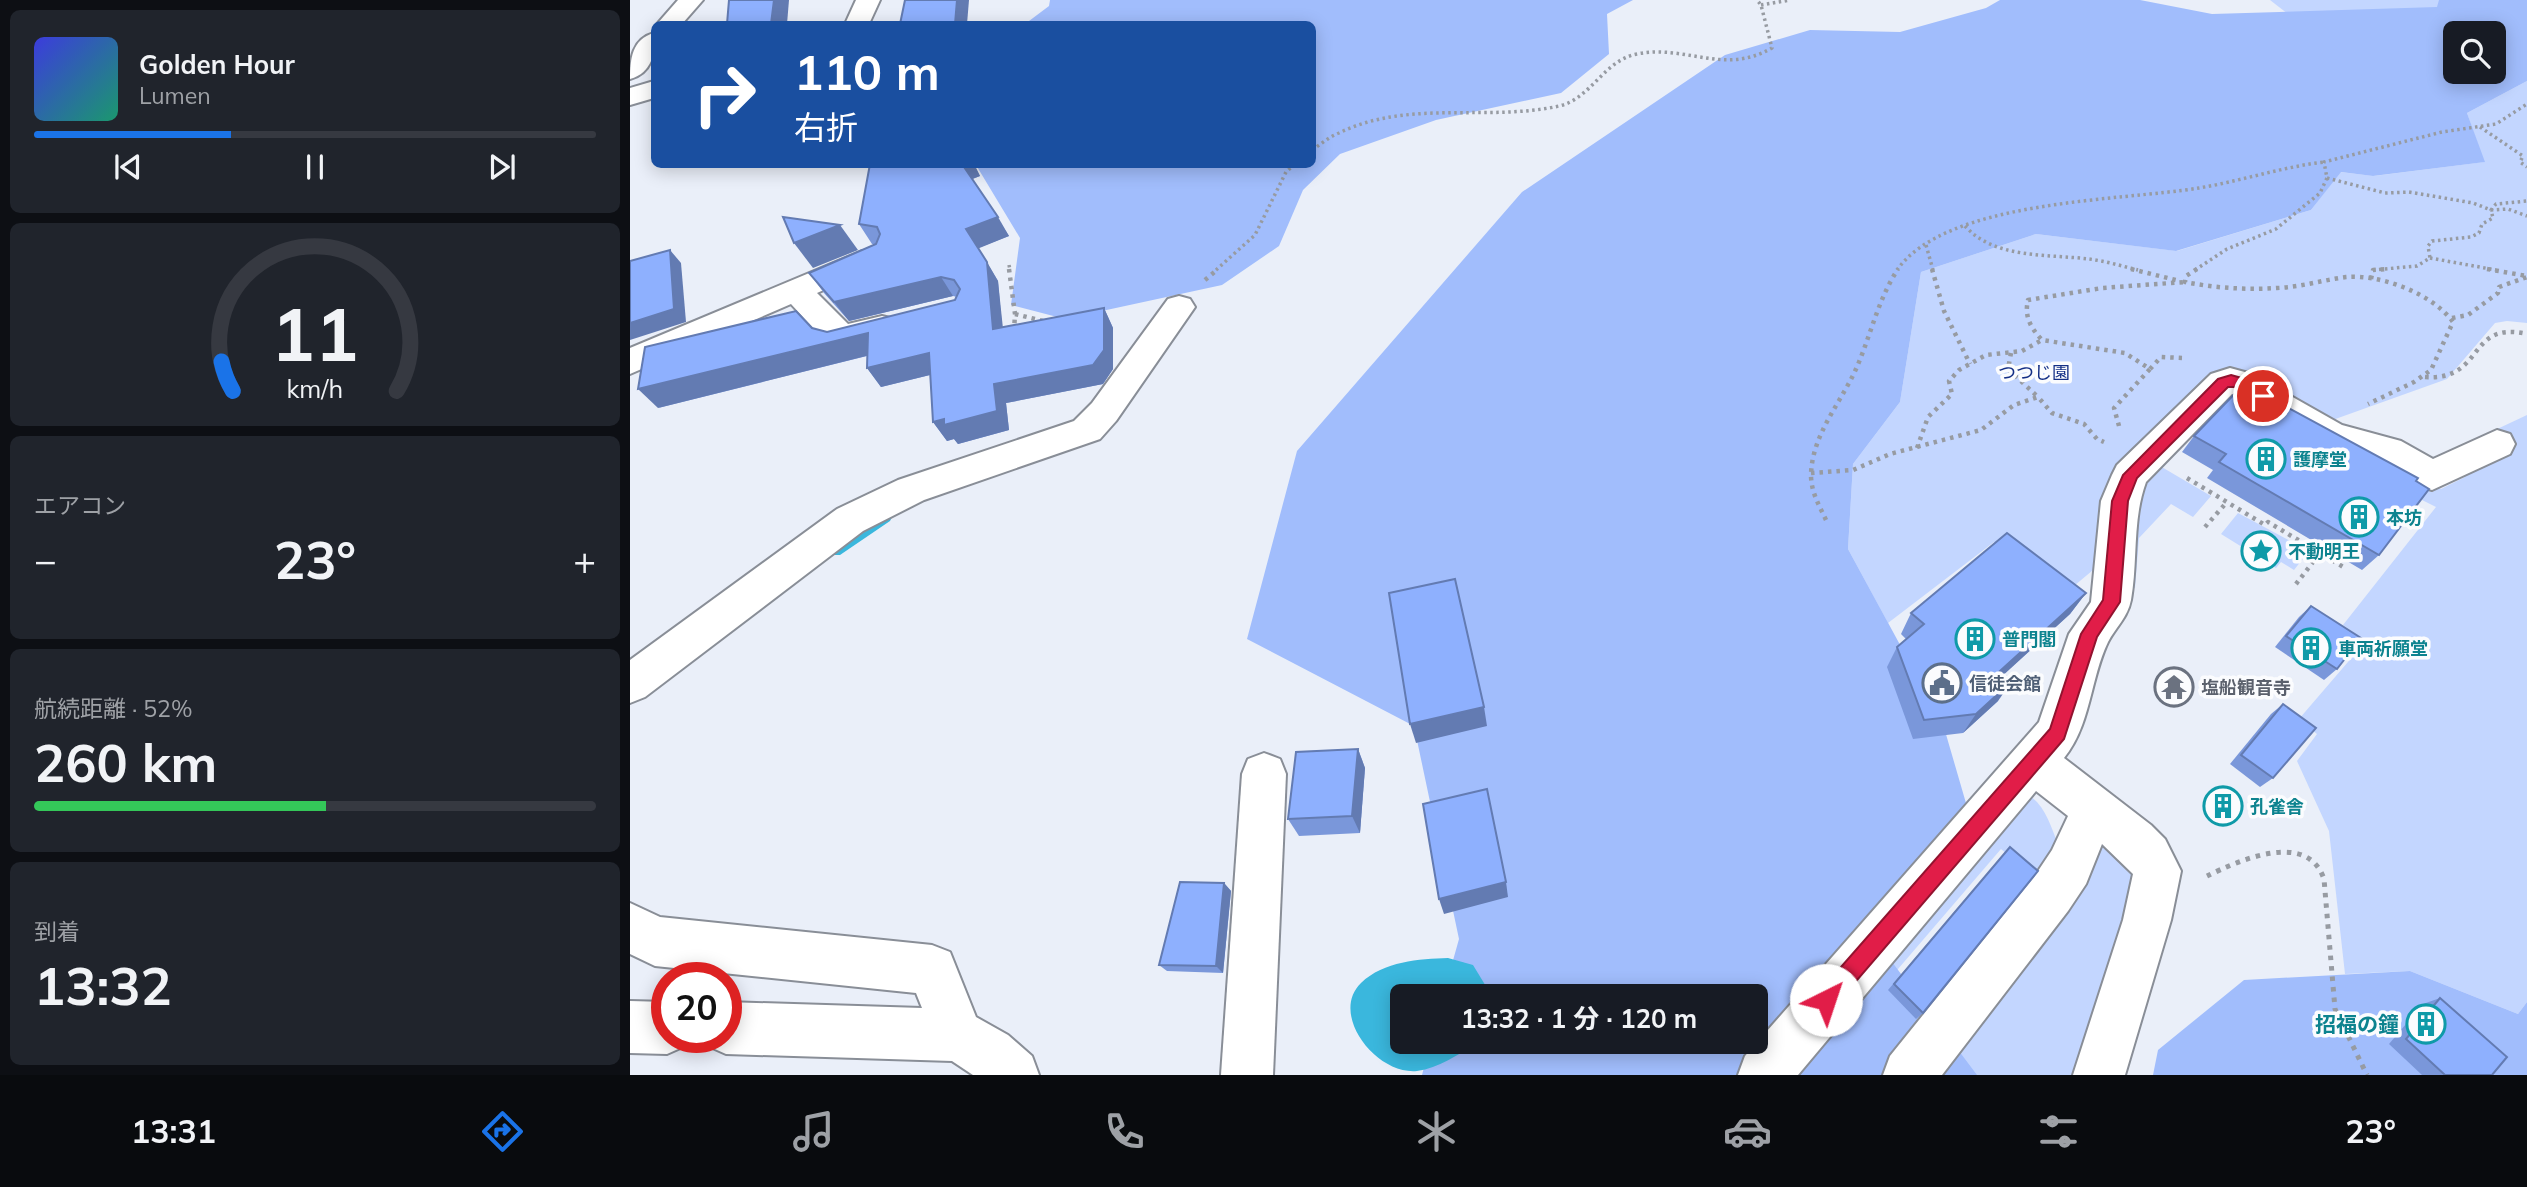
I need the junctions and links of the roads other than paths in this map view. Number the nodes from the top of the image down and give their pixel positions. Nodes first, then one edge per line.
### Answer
1 (691, 0) edge
2 (890, 0) edge
3 (863, 9) edge
4 (672, 21) edge
5 (651, 45) edge
6 (630, 71) edge
7 (651, 90) edge
8 (630, 97) edge
9 (876, 255) edge
10 (797, 291) junction
11 (1179, 307) road end
12 (916, 319) edge
13 (630, 362) edge
14 (2497, 444) dead end
15 (630, 684) edge
16 (2033, 761) junction
17 (1264, 774) dead end
18 (2094, 810) junction
19 (630, 927) edge
20 (630, 1027) edge
21 (651, 1028) edge
22 (742, 1028) edge
23 (958, 1035) junction
24 (1013, 1075) edge
25 (1247, 1075) edge
26 (1764, 1075) edge
27 (1909, 1075) edge
28 (2099, 1075) edge

1 - 4 street
2 - 3 street
5 - 6 street
7 - 8 street
9 - 10 street
10 - 12 street
10 - 13 street
11 - 15 street
14 - 16 street
16 - 18 street
16 - 26 street
17 - 25 street
18 - 27 street
18 - 28 street
19 - 23 street
20 - 21 street
22 - 23 street
23 - 24 street

